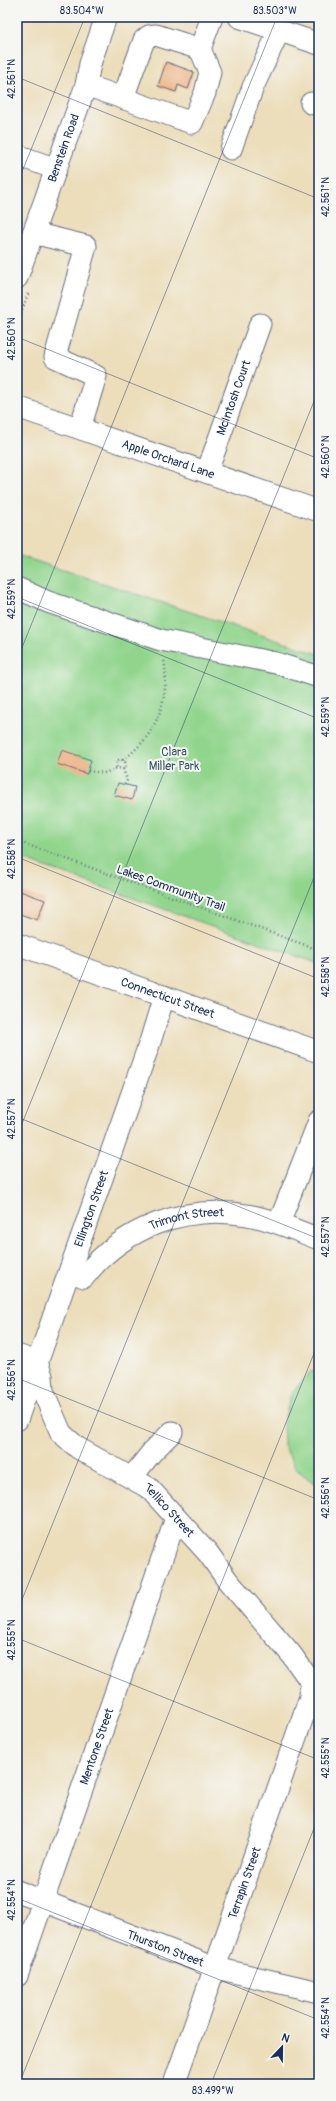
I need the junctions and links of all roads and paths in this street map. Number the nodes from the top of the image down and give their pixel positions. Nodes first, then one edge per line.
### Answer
1 (106, 17) edge
2 (212, 17) edge
3 (239, 17) edge
4 (279, 31) junction
5 (319, 44) edge
6 (200, 50) junction
7 (86, 85) junction
8 (123, 98) junction
9 (231, 149) dead end
10 (17, 155) edge
11 (56, 169) junction
12 (33, 233) junction
13 (17, 278) edge
14 (260, 324) dead end
15 (17, 407) edge
16 (80, 428) junction
17 (207, 472) junction
18 (319, 511) edge
19 (17, 588) edge
20 (161, 640) junction
21 (319, 677) edge
22 (123, 760) junction
23 (117, 768) junction
24 (123, 769) junction
25 (88, 771) dead end
26 (125, 785) dead end
27 (17, 841) edge
28 (17, 944) edge
29 (319, 950) edge
30 (164, 996) junction
31 (319, 1052) edge
32 (319, 1121) edge
33 (279, 1223) junction
34 (319, 1239) edge
35 (70, 1271) junction
36 (17, 1355) edge
37 (37, 1362) junction
38 (17, 1420) edge
39 (172, 1432) dead end
40 (132, 1477) junction
41 (176, 1518) junction
42 (315, 1683) edge
43 (17, 1891) edge
44 (44, 1900) junction
45 (216, 1968) junction
46 (17, 1976) edge
47 (319, 1992) edge
48 (174, 2084) edge

1 - 7 street, Benstein Road
2 - 6 street
3 - 4 street
4 - 5 street
4 - 9 street
6 - 8 street
6 - 8 street
7 - 8 street
7 - 11 street, Benstein Road
10 - 11 street
11 - 12 street, Benstein Road
12 - 13 street, Benstein Road
12 - 16 street
14 - 17 street, McIntosh Court
15 - 16 street, Apple Orchard Lane
16 - 17 street, Apple Orchard Lane
17 - 18 street, Apple Orchard Lane
19 - 20 street
20 - 21 street
20 - 22 path
22 - 23 path
22 - 24 path
23 - 24 path
23 - 25 path
24 - 26 path
27 - 29 path, Lakes Community Trail
28 - 30 street, Connecticut Street
30 - 31 street, Connecticut Street
30 - 35 street, Ellington Street
32 - 33 street
33 - 34 street, Trimont Street
33 - 35 street, Trimont Street
35 - 37 street, Ellington Street
36 - 37 street
37 - 38 street, Ellington Street
37 - 40 street, Tellico Street
39 - 40 street
40 - 41 street, Tellico Street
41 - 42 street, Tellico Street
41 - 44 street, Mentone Street
42 - 45 street, Terrapin Street
43 - 44 street, Thurston Street
44 - 45 street, Thurston Street
44 - 46 street, Mentone Street
45 - 47 street, Thurston Street
45 - 48 street, Terrapin Street

